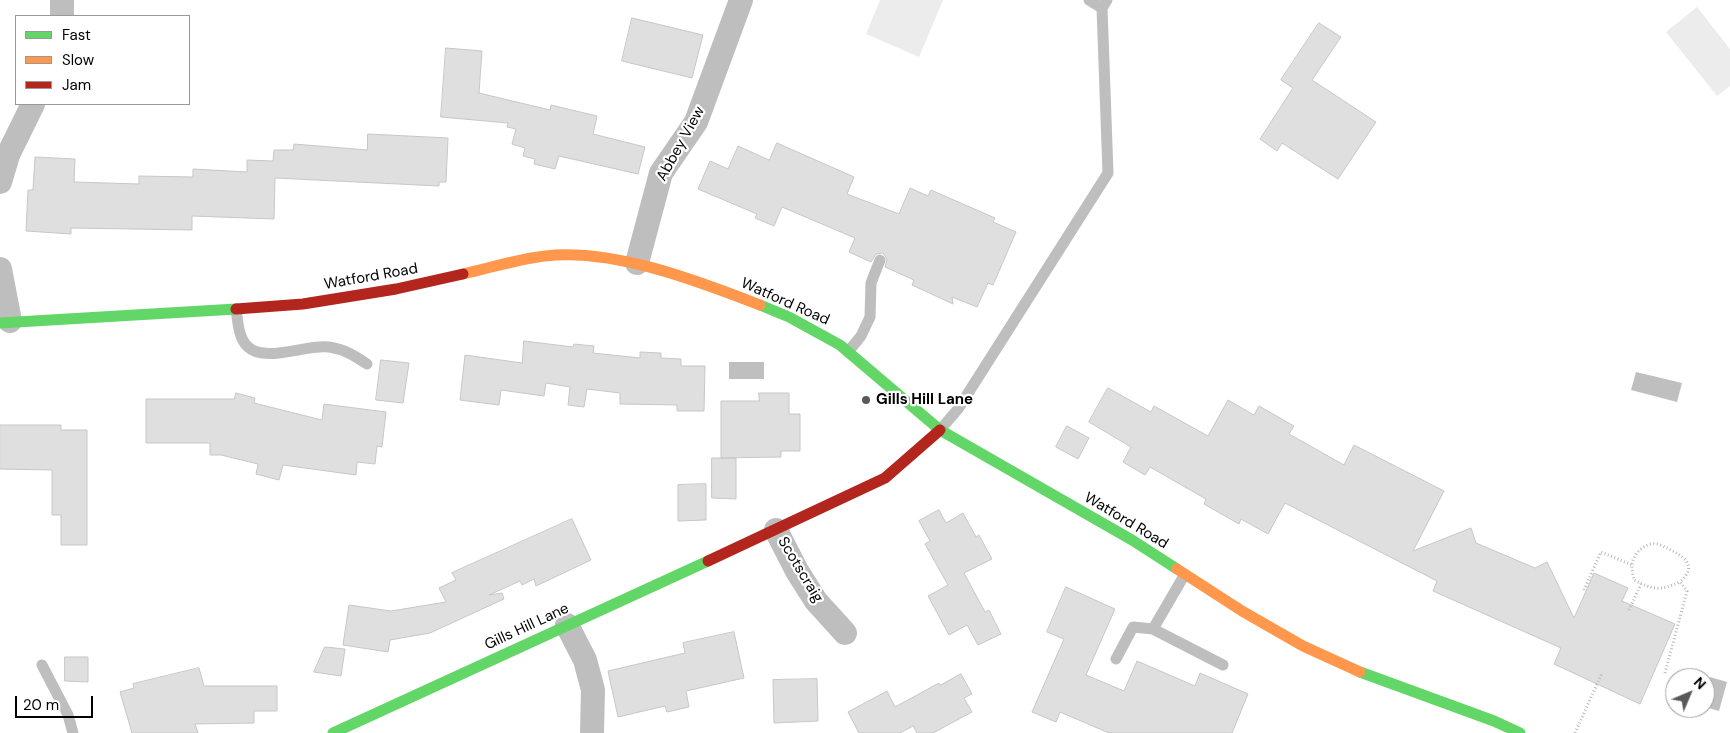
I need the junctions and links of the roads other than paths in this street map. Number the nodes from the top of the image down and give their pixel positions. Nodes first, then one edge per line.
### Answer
1 (62, 0) edge
2 (741, 0) edge
3 (1089, 0) edge
4 (1104, 4) edge
5 (62, 15) edge
6 (33, 105) edge
7 (0, 182) edge
8 (880, 260) dead end
9 (637, 263) junction
10 (0, 269) edge
11 (236, 309) junction
12 (5, 322) edge
13 (848, 352) junction
14 (367, 364) dead end
15 (940, 430) junction
16 (776, 530) junction
17 (1185, 574) junction
18 (567, 625) junction
19 (1153, 629) junction
20 (845, 633) dead end
21 (1116, 659) dead end
22 (1223, 664) dead end
23 (42, 665) dead end
24 (1494, 721) junction
25 (339, 732) edge
26 (73, 733) edge
27 (592, 733) edge
28 (1489, 733) edge
29 (1520, 733) edge

1 - 5 street
2 - 9 street, Abbey View
3 - 4 lane
4 - 15 lane
6 - 7 street
8 - 13 lane
9 - 11 main road, Watford Road
9 - 13 main road, Watford Road
10 - 12 street
11 - 12 main road, Watford Road
11 - 14 lane
13 - 15 main road, Watford Road
15 - 16 main road, Gills Hill Lane
15 - 17 main road, Watford Road
16 - 18 main road, Gills Hill Lane
16 - 20 street, Scotscraig
17 - 19 lane
17 - 24 main road, Watford Road
18 - 25 main road, Gills Hill Lane
18 - 27 street
19 - 21 lane
19 - 22 lane
23 - 26 lane
24 - 28 lane
24 - 29 main road, Watford Road

